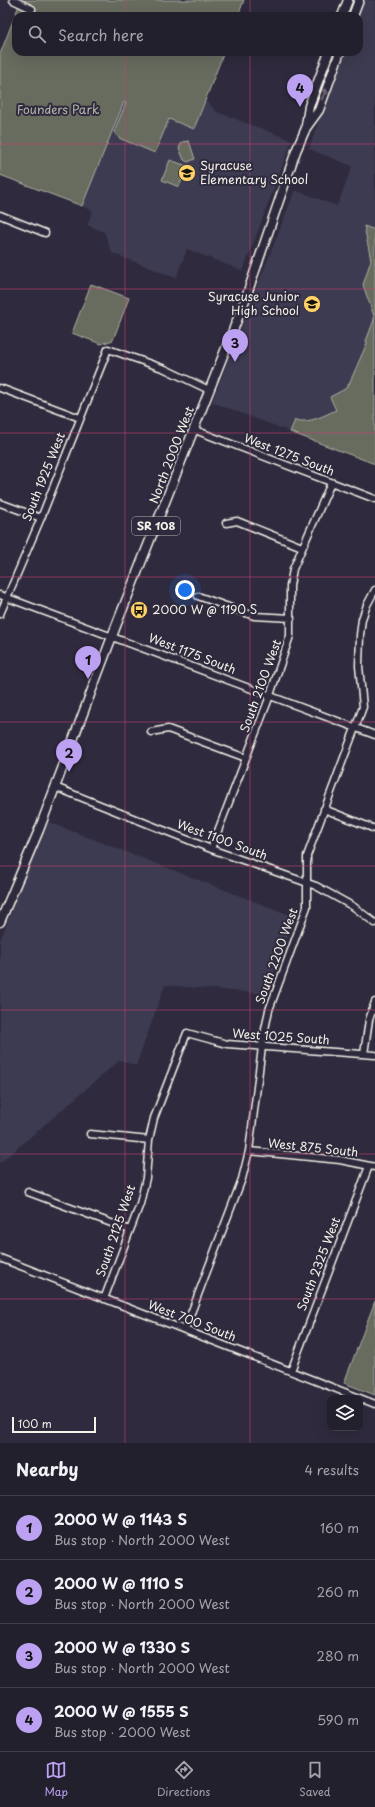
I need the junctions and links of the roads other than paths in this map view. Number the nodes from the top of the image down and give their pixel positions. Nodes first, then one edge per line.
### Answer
1 (12, 0) edge
2 (348, 0) edge
3 (360, 0) edge
4 (32, 9) dead end
5 (344, 12) edge
6 (355, 12) edge
7 (328, 56) edge
8 (339, 56) edge
9 (306, 128) junction
10 (0, 215) edge
11 (45, 233) dead end
12 (0, 388) edge
13 (209, 390) junction
14 (80, 418) junction
15 (195, 430) junction
16 (331, 483) junction
17 (375, 499) edge
18 (0, 503) edge
19 (41, 518) junction
20 (226, 524) dead end
21 (302, 547) junction
22 (375, 590) edge
23 (0, 595) edge
24 (198, 596) dead end
25 (7, 597) junction
26 (0, 614) edge
27 (291, 618) junction
28 (112, 636) junction
29 (270, 696) junction
30 (356, 728) junction
31 (151, 732) dead end
32 (375, 735) edge
33 (246, 758) junction
34 (55, 787) junction
35 (324, 809) junction
36 (375, 829) edge
37 (212, 849) junction
38 (308, 883) junction
39 (0, 922) edge
40 (375, 923) edge
41 (375, 1002) edge
42 (187, 1033) joint
43 (262, 1047) junction
44 (364, 1054) junction
45 (375, 1055) edge
46 (90, 1134) dead end
47 (149, 1140) junction
48 (249, 1151) junction
49 (372, 1167) edge
50 (28, 1192) dead end
51 (130, 1230) junction
52 (0, 1258) edge
53 (104, 1299) junction
54 (185, 1329) junction
55 (291, 1371) junction
56 (375, 1404) edge

1 - 4 street
2 - 5 main road
3 - 6 main road
7 - 9 main road, SR 108
9 -> 8 main road, SR 108
9 - 13 main road, North 2000 West / SR 108
10 - 11 street
12 - 14 street
13 - 14 street, South 1925 West
13 - 15 main road, North 2000 West / SR 108
14 - 19 street, South 1925 West
15 - 16 street, West 1275 South
15 - 28 main road, North 2000 West / SR 108
16 - 17 street, West 1275 South
16 - 21 street, South 2100 West
18 - 19 street
19 - 25 street, South 1925 West
20 - 21 street
21 - 27 street, South 2100 West
22 - 30 street, South 2200 West
23 - 25 street, West 1175 South
24 - 27 street
25 - 26 street, South 1925 West
25 - 28 street, West 1175 South
27 - 29 street, South 2100 West
28 - 29 street, West 1175 South
28 - 34 main road, North 2000 West / SR 108
29 - 30 street, West 1175 South
29 - 33 street, South 2100 West
30 - 32 street, West 1175 South
30 - 35 street, South 2200 West
31 - 33 street
33 - 37 street, South 2100 West
34 - 37 street, West 1100 South
34 - 39 main road, North 2000 West / SR 108
35 - 36 street
35 - 38 street, South 2200 West
37 - 38 street, West 1100 South
38 - 40 street, West 1100 South
38 - 43 street, South 2200 West
41 - 44 street
42 - 43 street, West 1025 South
42 - 47 street, South 2125 West
43 - 44 street, West 1025 South
43 - 48 street, South 2200 West
44 - 45 street, West 1025 South
46 - 47 street
47 - 51 street, South 2125 West
48 - 49 street, West 875 South
48 - 54 street, South 2200 West
49 - 55 street, South 2325 West
50 - 51 street
51 - 53 street, South 2125 West
52 - 53 street, West 700 South
53 - 54 street, West 700 South
54 - 55 street, West 700 South
55 - 56 street, West 700 South

